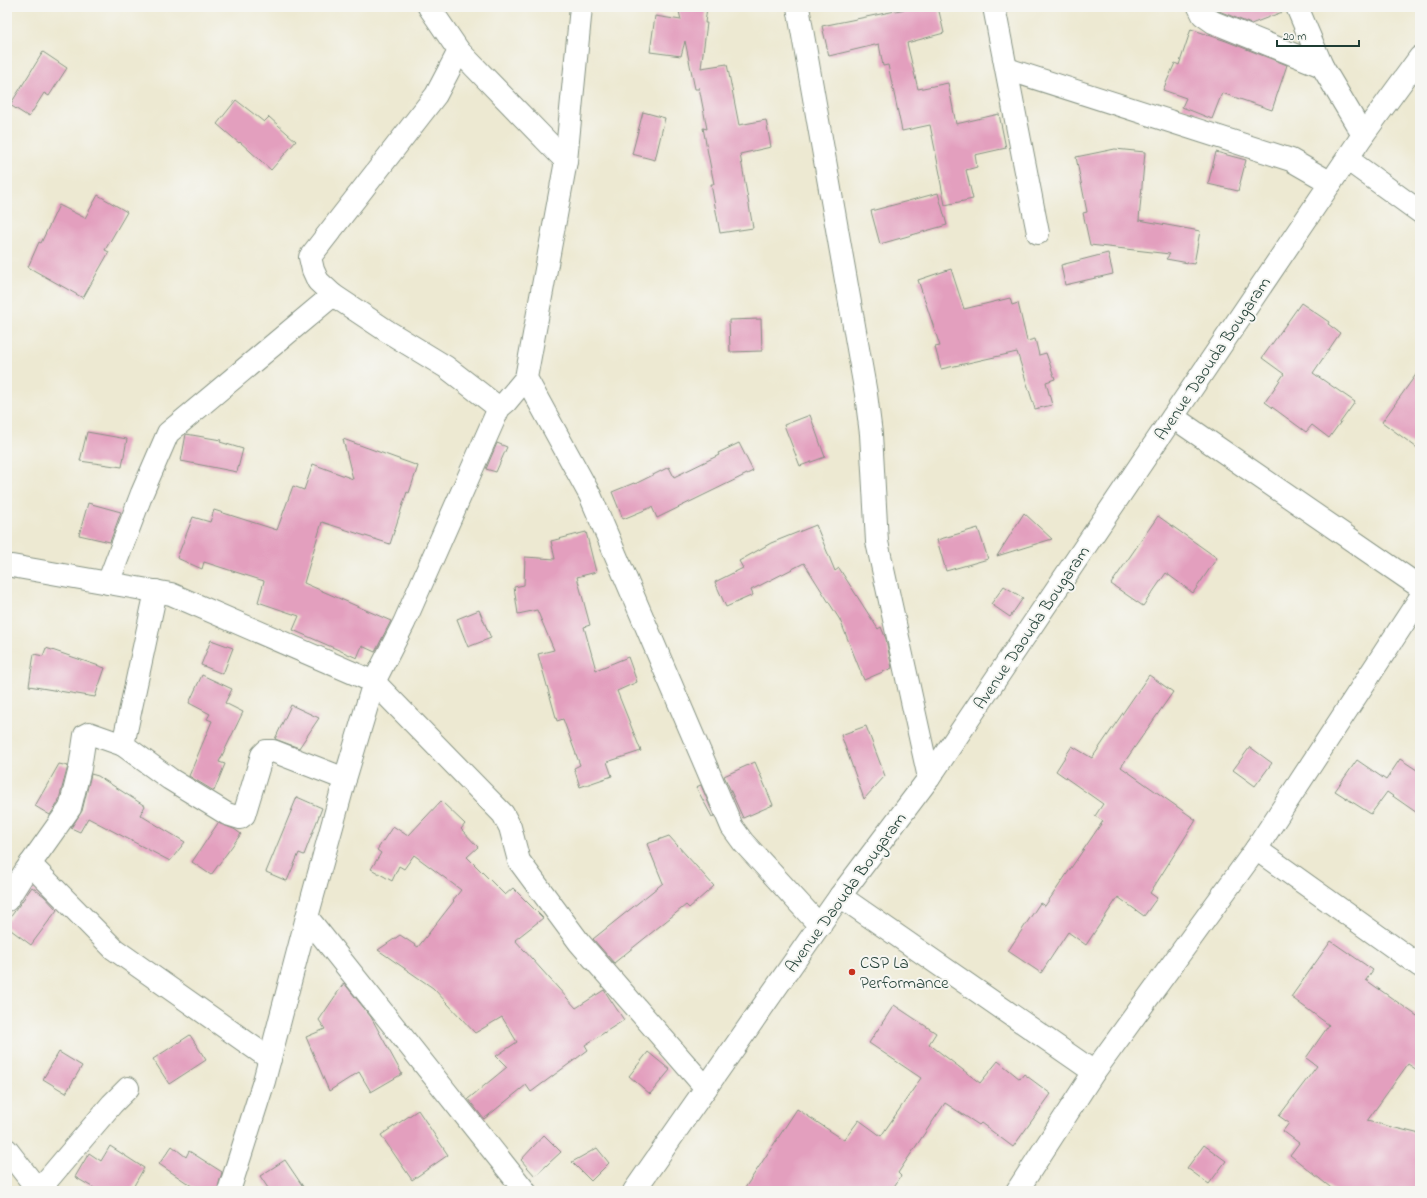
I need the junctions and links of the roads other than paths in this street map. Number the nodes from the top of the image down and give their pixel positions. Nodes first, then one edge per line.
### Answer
1 (429, 7) edge
2 (580, 7) edge
3 (798, 7) edge
4 (994, 7) edge
5 (1199, 7) edge
6 (1297, 7) edge
7 (459, 51) junction
8 (1420, 57) edge
9 (1322, 66) junction
10 (1007, 69) junction
11 (1363, 135) junction
12 (1347, 159) junction
13 (566, 161) junction
14 (1331, 183) junction
15 (1420, 212) edge
16 (1038, 233) dead end
17 (333, 295) junction
18 (526, 378) junction
19 (499, 408) junction
20 (1173, 417) junction
21 (12, 566) dead end
22 (108, 583) junction
23 (1420, 588) edge
24 (156, 591) junction
25 (1420, 598) edge
26 (374, 682) junction
27 (123, 745) junction
28 (929, 778) junction
29 (345, 779) junction
30 (1256, 849) junction
31 (30, 864) junction
32 (840, 896) junction
33 (7, 900) edge
34 (307, 917) junction
35 (820, 926) junction
36 (1420, 966) edge
37 (270, 1059) junction
38 (1094, 1072) junction
39 (128, 1088) dead end
40 (706, 1088) junction
41 (7, 1150) edge
42 (38, 1190) edge
43 (1025, 1190) edge
44 (230, 1191) edge
45 (525, 1191) edge
46 (634, 1191) edge

1 - 7 street
2 - 13 street
3 - 28 street
4 - 10 street
5 - 9 street
6 - 9 street
7 - 13 street
7 - 17 street
8 - 11 street, Avenue Daouda Bougaram
9 - 11 street
10 - 14 street
10 - 16 street
11 - 12 street, Avenue Daouda Bougaram
12 - 14 street, Avenue Daouda Bougaram
12 - 15 street
13 - 18 street
14 - 20 street, Avenue Daouda Bougaram
17 - 19 street
17 - 22 street
18 - 19 street
18 - 35 street
19 - 26 street
20 - 23 street
20 - 28 street, Avenue Daouda Bougaram
21 - 22 street
22 - 24 street
24 - 26 street
24 - 27 street
25 - 30 street
26 - 29 street
26 - 40 street
27 - 29 street
27 - 31 street
28 - 32 street, Avenue Daouda Bougaram
29 - 34 street
30 - 36 street
30 - 38 street
31 - 33 street
31 - 37 street
32 - 35 street, Avenue Daouda Bougaram
32 - 38 street
34 - 37 street
34 - 45 street
35 - 40 street, Avenue Daouda Bougaram
37 - 44 street
38 - 43 street
39 - 42 street
40 - 46 street, Avenue Daouda Bougaram
41 - 42 street

